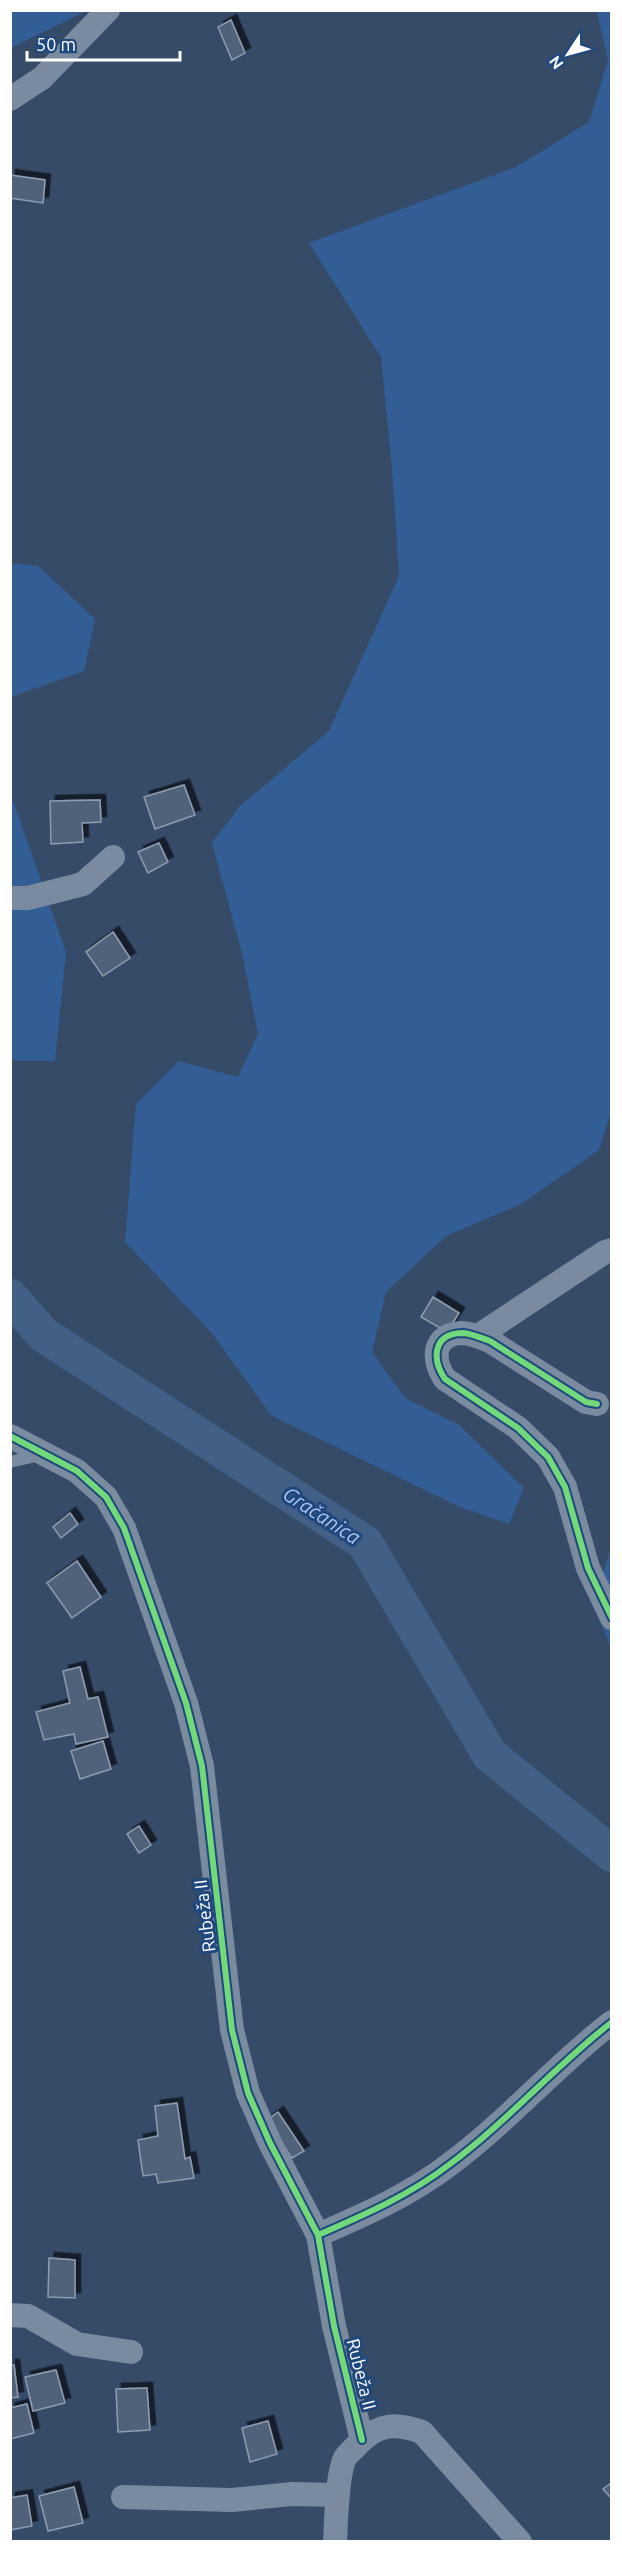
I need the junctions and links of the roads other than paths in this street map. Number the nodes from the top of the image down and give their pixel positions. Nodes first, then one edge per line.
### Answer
1 (108, 10) edge
2 (10, 99) edge
3 (113, 857) dead end
4 (10, 898) edge
5 (612, 1250) edge
6 (477, 1336) junction
7 (597, 1404) dead end
8 (10, 1436) edge
9 (44, 1454) junction
10 (10, 1462) edge
11 (612, 1618) edge
12 (612, 2022) edge
13 (318, 2235) junction
14 (10, 2315) edge
15 (131, 2352) dead end
16 (363, 2440) junction
17 (338, 2495) junction
18 (123, 2497) dead end
19 (335, 2541) edge
20 (520, 2541) edge

1 - 2 street
3 - 4 street
5 - 6 street
6 - 7 street
6 - 11 street
8 - 9 street, Rubeža II
9 - 10 lane
9 - 13 street, Rubeža II
12 - 13 street
13 - 16 street, Rubeža II
14 - 15 street
16 - 17 street, Rubeža II
16 - 20 street, Rubeža II
17 - 18 street
17 - 19 street, Rubeža II

